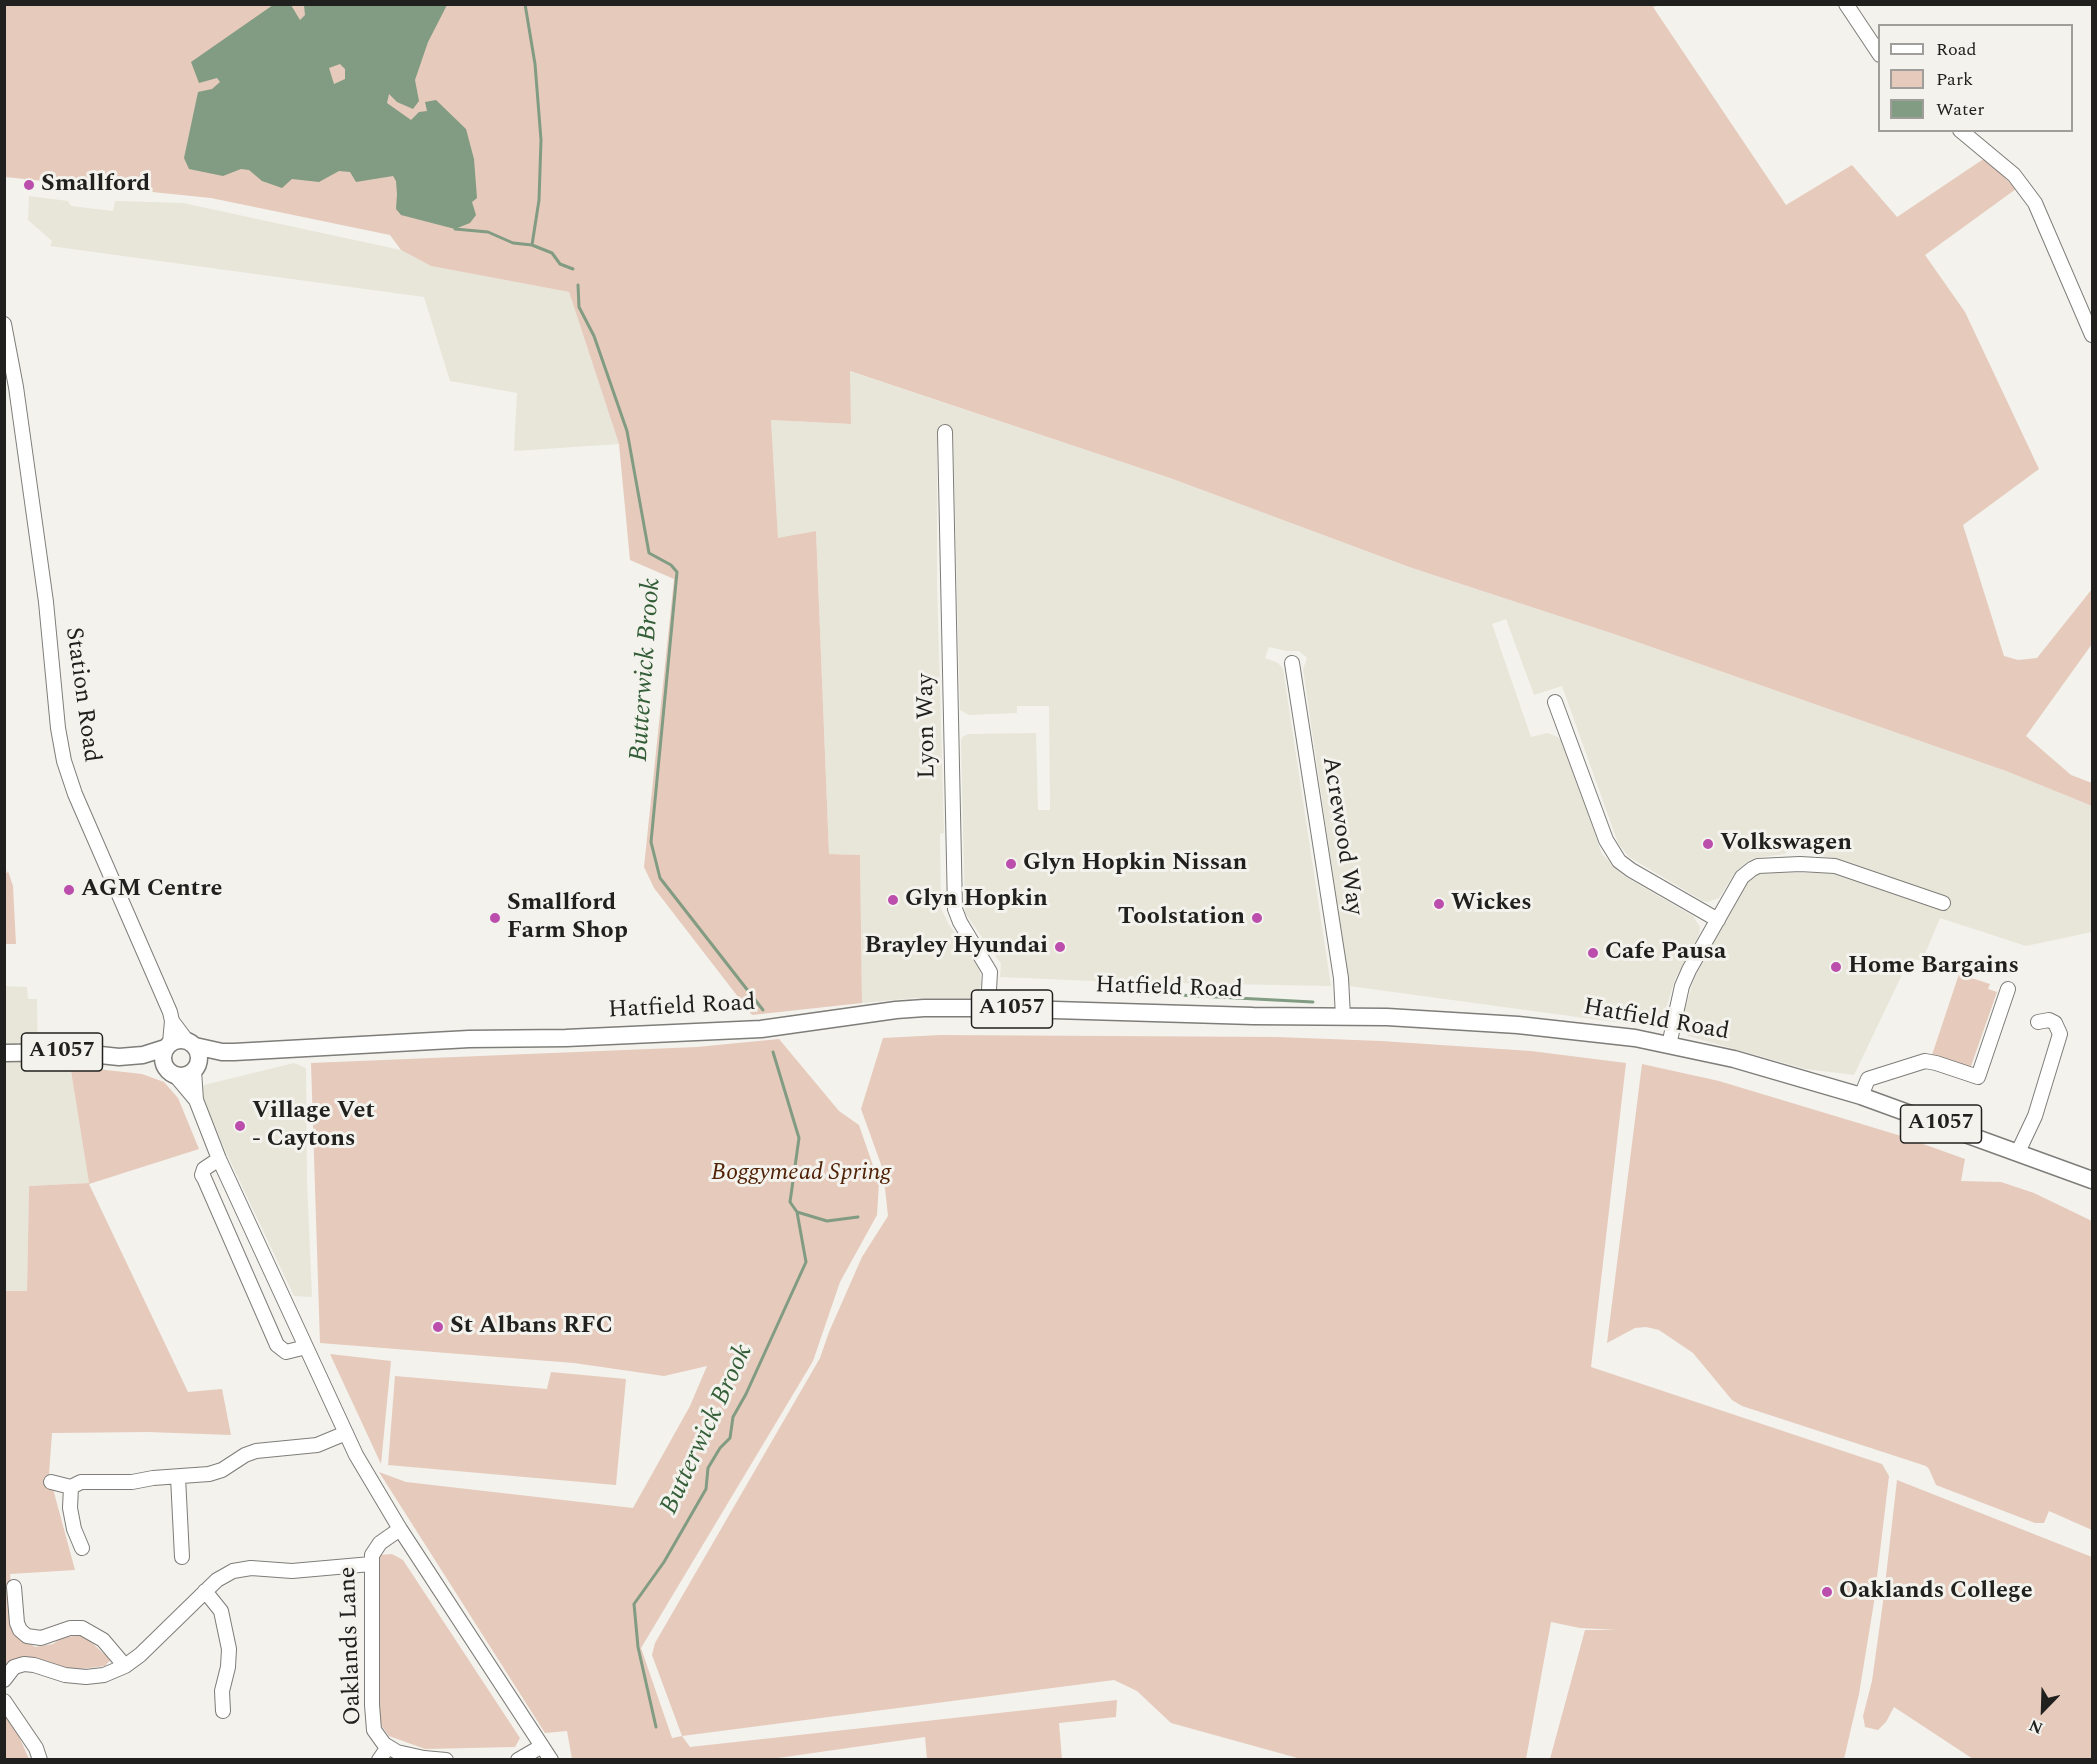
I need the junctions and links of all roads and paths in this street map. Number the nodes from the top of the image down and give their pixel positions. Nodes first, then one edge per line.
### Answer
1 (1846, 4) edge
2 (1878, 52) edge
3 (1962, 132) edge
4 (4, 324) edge
5 (2092, 335) edge
6 (945, 432) dead end
7 (1292, 663) dead end
8 (1555, 702) dead end
9 (1943, 903) dead end
10 (1718, 920) junction
11 (2008, 989) dead end
12 (988, 1008) junction
13 (1343, 1017) junction
14 (172, 1021) junction
15 (2038, 1022) dead end
16 (191, 1043) junction
17 (1669, 1045) junction
18 (168, 1046) junction
19 (222, 1052) junction
20 (4, 1053) edge
21 (119, 1057) junction
22 (195, 1069) junction
23 (171, 1073) junction
24 (1861, 1096) junction
25 (196, 1100) junction
26 (2018, 1152) junction
27 (219, 1158) junction
28 (2091, 1176) edge
29 (306, 1347) junction
30 (345, 1433) junction
31 (178, 1477) junction
32 (51, 1482) dead end
33 (71, 1486) junction
34 (400, 1529) junction
35 (82, 1548) dead end
36 (182, 1557) dead end
37 (371, 1564) junction
38 (14, 1587) dead end
39 (205, 1591) junction
40 (125, 1666) junction
41 (4, 1680) edge
42 (4, 1701) edge
43 (223, 1711) dead end
44 (542, 1746) junction
45 (388, 1747) junction
46 (40, 1760) edge
47 (379, 1760) edge
48 (446, 1760) edge
49 (518, 1760) edge
50 (551, 1760) edge

1 - 2 street
3 - 5 street
4 - 14 street, Station Road
6 - 12 street, Lyon Way
7 - 13 street, Acrewood Way
8 - 10 street
9 - 10 street
10 - 17 street
11 - 24 street
12 - 13 main road, Hatfield Road / A1057
12 - 19 main road, Hatfield Road / A1057
13 - 17 main road, Hatfield Road / A1057
14 - 16 street, Station Road
14 - 18 street, Station Road
15 - 26 street
16 - 18 main road
16 - 19 main road, Hatfield Road / A1057
16 - 22 main road
17 - 24 main road, Hatfield Road / A1057
18 - 21 main road, A1057
18 - 23 main road
19 - 22 main road, Hatfield Road / A1057
20 - 21 main road, A1057
21 - 23 main road, A1057
22 - 23 main road
22 - 25 street
23 - 25 street
24 - 26 main road, Hatfield Road / A1057
25 - 27 street
26 - 28 main road, Hatfield Road / A1057
27 - 29 street
27 - 29 street
29 - 30 street
30 - 31 street
30 - 34 street
31 - 33 street
31 - 36 street
32 - 33 street
33 - 35 street
34 - 37 street, Oaklands Lane
34 - 44 street
37 - 39 street
37 - 45 street, Oaklands Lane
38 - 40 street
39 - 40 street
39 - 43 street
40 - 41 street
42 - 46 street
44 - 49 street
44 - 50 street
45 - 47 street
45 - 48 street, Oaklands Lane

